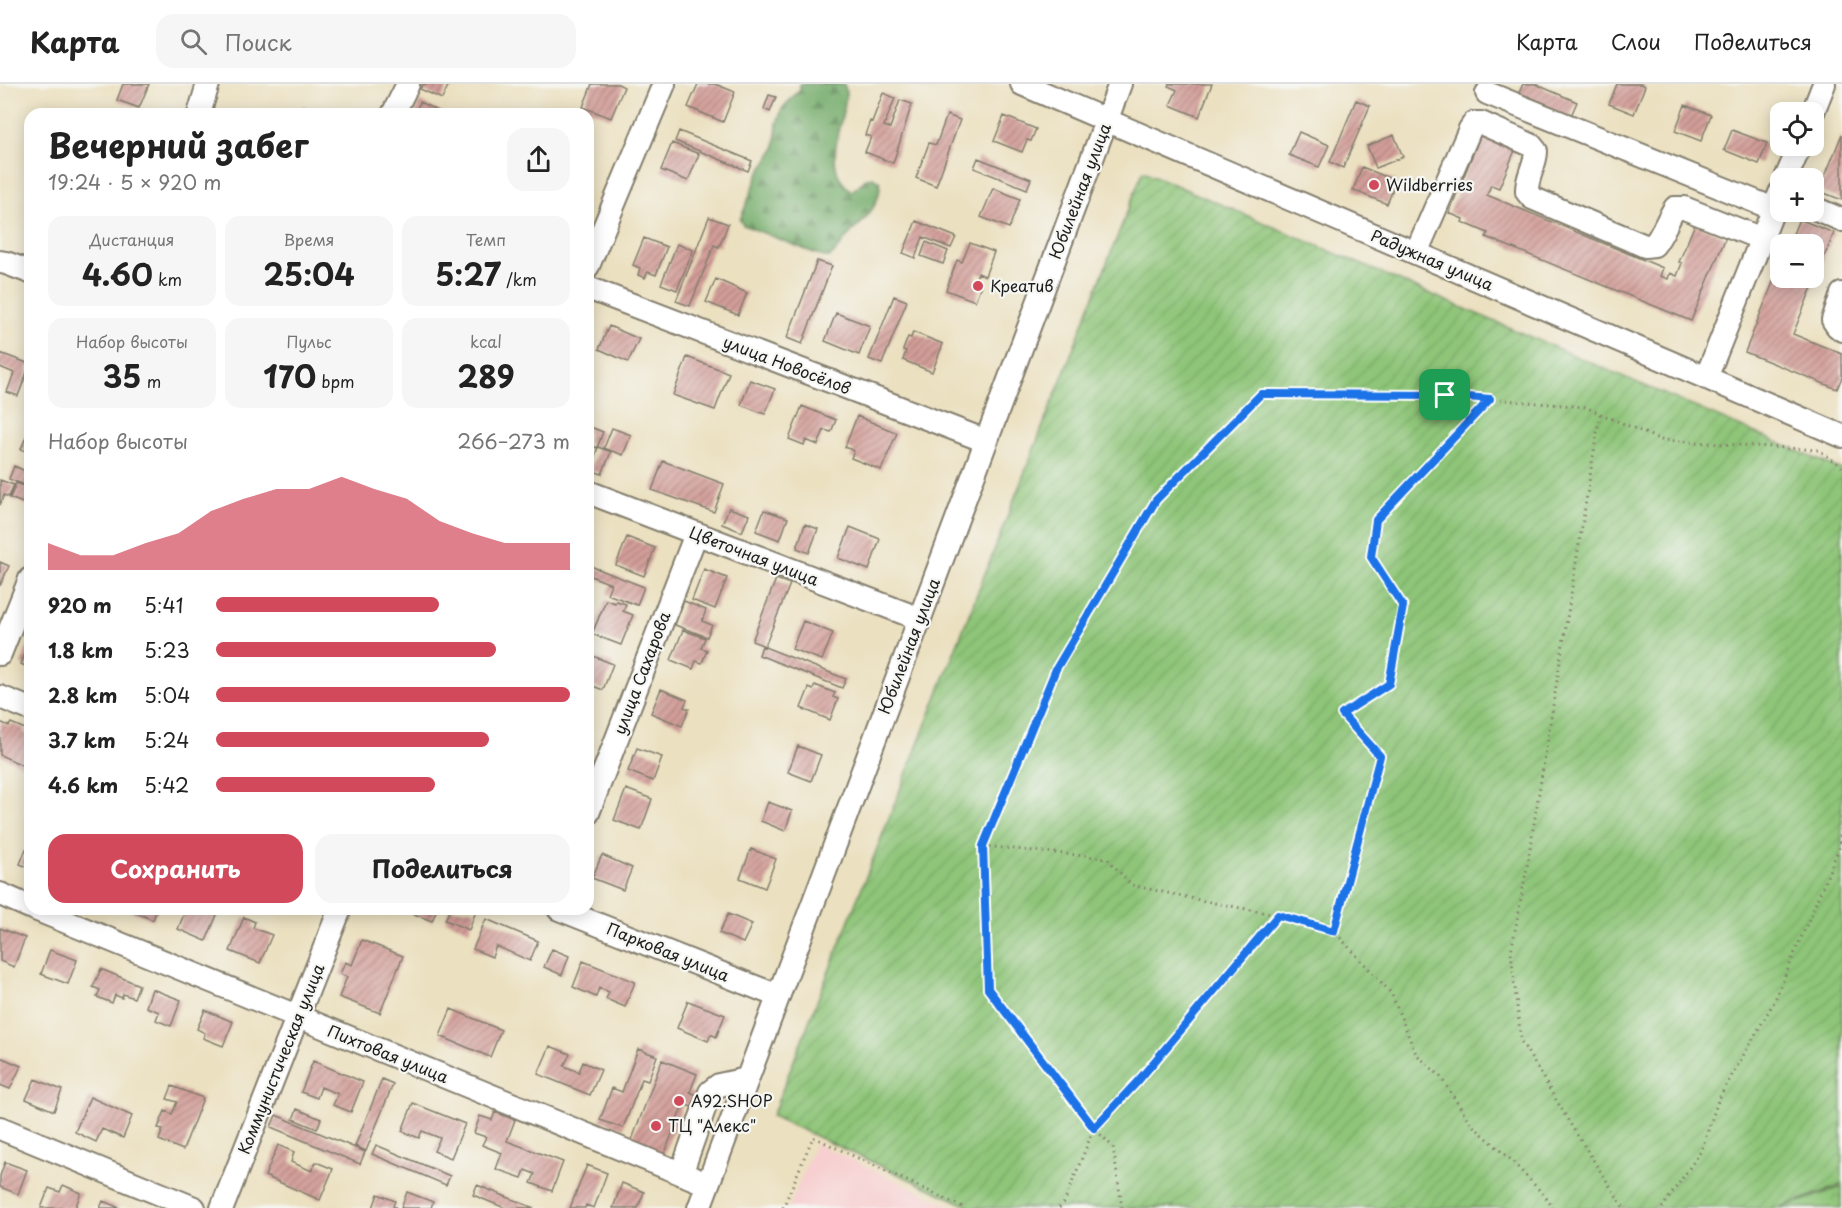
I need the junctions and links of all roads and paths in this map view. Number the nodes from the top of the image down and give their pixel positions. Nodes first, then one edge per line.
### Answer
1 (208, 84) edge
2 (408, 84) edge
3 (664, 84) edge
4 (1022, 84) edge
5 (1120, 84) edge
6 (1824, 84) edge
7 (1489, 89) edge
8 (1817, 102) edge
9 (201, 108) edge
10 (396, 108) edge
11 (1107, 120) junction
12 (1474, 123) junction
13 (1770, 194) edge
14 (1824, 212) edge
15 (1770, 219) edge
16 (1842, 220) edge
17 (1762, 239) junction
18 (594, 252) edge
19 (1416, 253) junction
20 (0, 262) edge
21 (24, 270) edge
22 (594, 290) edge
23 (1842, 294) edge
24 (1842, 330) edge
25 (1706, 378) junction
26 (1490, 399) junction
27 (1600, 414) junction
28 (1842, 436) edge
29 (986, 441) junction
30 (1842, 467) edge
31 (594, 494) edge
32 (696, 534) junction
33 (24, 594) edge
34 (920, 619) junction
35 (0, 654) edge
36 (0, 697) edge
37 (24, 707) edge
38 (594, 798) edge
39 (1842, 814) edge
40 (983, 846) junction
41 (0, 894) edge
42 (24, 904) edge
43 (51, 915) edge
44 (338, 915) edge
45 (574, 915) edge
46 (1278, 915) junction
47 (1334, 931) junction
48 (778, 996) junction
49 (298, 1017) junction
50 (747, 1079) junction
51 (0, 1128) edge
52 (1094, 1128) junction
53 (681, 1173) junction
54 (707, 1184) junction
55 (194, 1208) edge
56 (222, 1208) edge
57 (699, 1208) edge
58 (783, 1208) edge
59 (965, 1208) edge
60 (1059, 1208) edge
61 (1122, 1208) edge
62 (1553, 1208) edge
63 (1624, 1208) edge
64 (1662, 1208) edge

1 - 9 street
2 - 10 street
3 - 18 street
4 - 11 street, Радужная улица
5 - 11 street, Юбилейная улица
6 - 8 street
7 - 12 street
7 - 13 street
11 - 19 street, Радужная улица
11 - 29 street, Юбилейная улица
12 - 17 street
12 - 19 street
14 - 16 street
15 - 17 street
17 - 25 street
19 - 25 street, Радужная улица
20 - 21 street
22 - 29 street, улица Новосёлов
23 - 24 street
25 - 28 street, Радужная улица
26 - 27 path
26 - 40 path
26 - 47 path
27 - 30 path
27 - 63 path
29 - 34 street, Юбилейная улица
31 - 32 street, Цветочная улица
32 - 34 street, Цветочная улица
32 - 38 street, улица Сахарова
33 - 35 street
34 - 48 street, Юбилейная улица
36 - 37 street
39 - 64 path
40 - 46 path
40 - 52 path
41 - 42 street
43 - 49 street, Пихтовая улица
44 - 49 street, Коммунистическая улица
45 - 48 street, Парковая улица
46 - 47 path
46 - 52 path
47 - 62 path
48 - 50 street, Юбилейная улица
49 - 53 street, Пихтовая улица
49 - 56 street, Коммунистическая улица
50 - 53 street
50 - 54 street, Юбилейная улица
51 - 55 street
52 - 60 path
52 - 61 path
53 - 54 street, Пихтовая улица
54 - 57 street, Юбилейная улица
58 - 59 path

